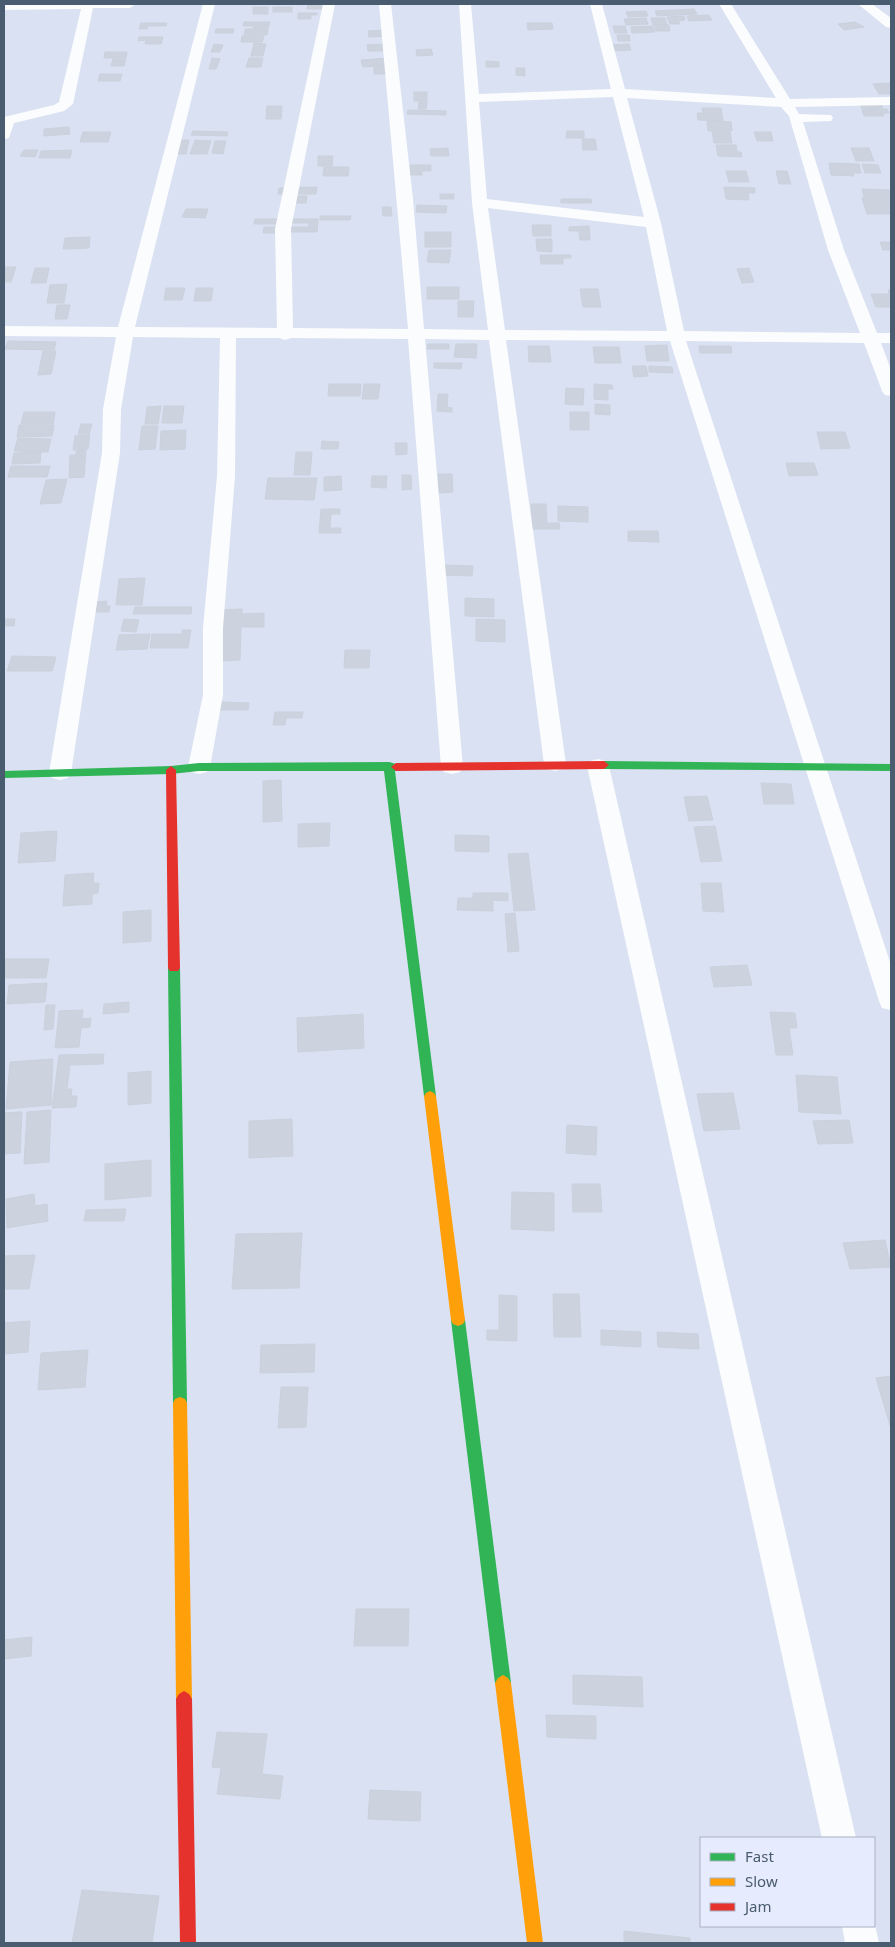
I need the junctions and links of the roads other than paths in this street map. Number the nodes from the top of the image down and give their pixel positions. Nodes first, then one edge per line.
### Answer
1 (88, 4) edge
2 (130, 4) edge
3 (209, 4) edge
4 (329, 4) edge
5 (385, 4) edge
6 (465, 4) edge
7 (596, 4) edge
8 (725, 4) edge
9 (864, 4) edge
10 (4, 6) edge
11 (891, 24) edge
12 (620, 93) junction
13 (472, 98) junction
14 (891, 101) edge
15 (786, 103) junction
16 (795, 118) junction
17 (843, 118) dead end
18 (5, 120) edge
19 (4, 135) edge
20 (480, 203) junction
21 (653, 223) junction
22 (4, 332) edge
23 (125, 333) junction
24 (228, 334) junction
25 (285, 335) junction
26 (415, 335) junction
27 (496, 335) junction
28 (676, 335) junction
29 (870, 338) junction
30 (891, 338) edge
31 (891, 391) edge
32 (555, 764) junction
33 (389, 766) junction
34 (598, 766) junction
35 (199, 767) junction
36 (452, 767) junction
37 (815, 767) junction
38 (891, 768) edge
39 (171, 770) junction
40 (60, 773) junction
41 (4, 775) edge
42 (891, 1001) edge
43 (839, 1837) edge
44 (859, 1927) edge
45 (188, 1943) edge
46 (535, 1943) edge
47 (862, 1943) edge

1 - 2 street
1 - 10 street
1 - 18 street
3 - 23 street
4 - 25 street
5 - 26 street
6 - 13 street
7 - 12 street
8 - 15 street
9 - 11 street
12 - 13 street
12 - 15 street
12 - 21 street
13 - 20 street
14 - 15 street
15 - 16 street
16 - 17 street
16 - 29 street
18 - 19 street
20 - 21 street
20 - 27 street
21 - 28 street
22 - 23 street
23 - 24 street
23 - 40 street
24 - 25 street
24 - 35 street
25 - 26 street
26 - 27 street
26 - 36 street
27 - 28 street
27 - 32 street
28 - 29 street
28 - 37 street
29 - 30 street
29 - 31 street
32 - 34 street
32 - 36 street
33 - 35 street
33 - 36 street
33 - 46 street
34 - 37 street
34 - 43 street
35 - 39 street
37 - 38 street
37 - 42 street
39 - 40 street
39 - 45 street
40 - 41 street
44 - 47 street

